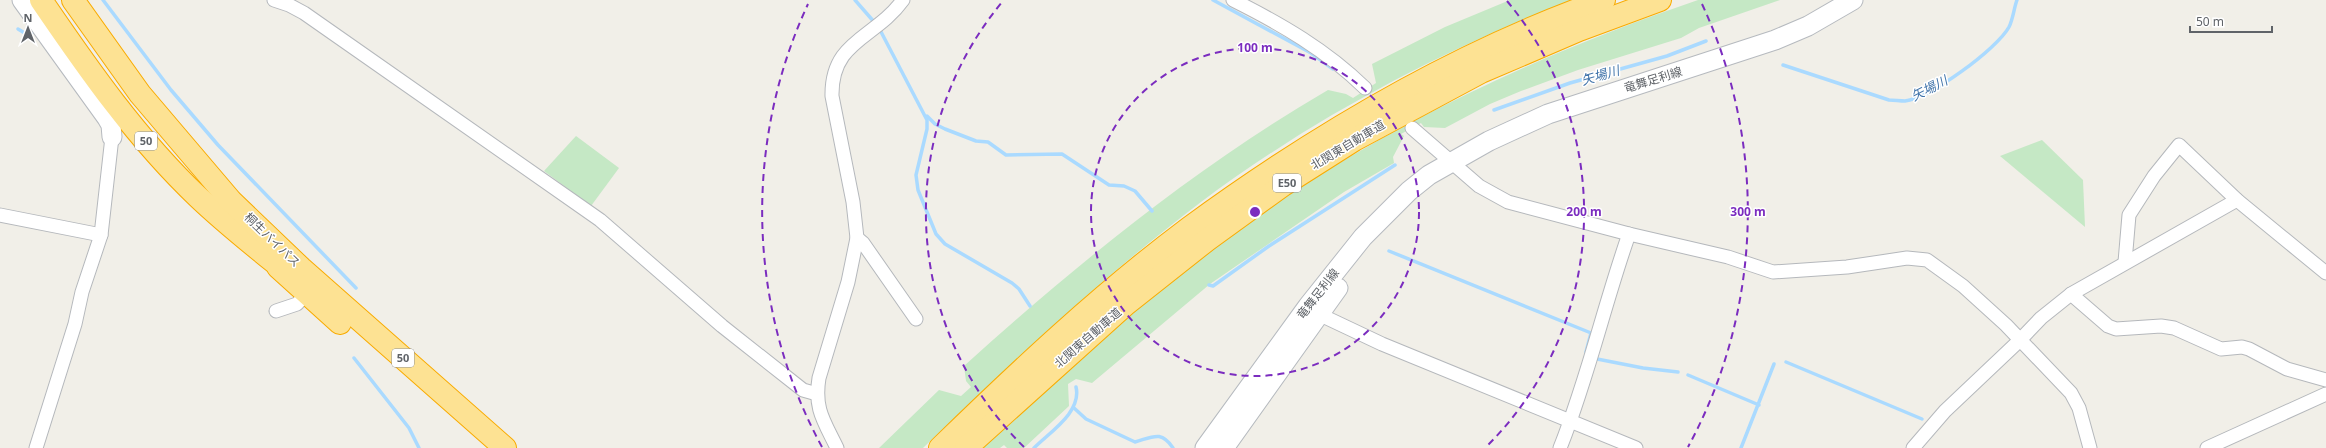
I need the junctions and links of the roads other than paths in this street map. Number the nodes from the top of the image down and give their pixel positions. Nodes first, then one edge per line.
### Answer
1 (22, 0) edge
2 (41, 0) edge
3 (56, 0) edge
4 (73, 0) edge
5 (86, 0) edge
6 (274, 0) edge
7 (903, 0) edge
8 (1233, 0) edge
9 (1604, 0) edge
10 (1660, 0) edge
11 (1853, 0) edge
12 (290, 2) edge
13 (1365, 88) dead end
14 (1412, 128) dead end
15 (112, 137) joint
16 (1454, 163) junction
17 (2237, 200) junction
18 (0, 215) edge
19 (1629, 234) junction
20 (101, 236) junction
21 (857, 238) junction
22 (274, 262) junction
23 (2125, 262) junction
24 (301, 268) junction
25 (2326, 273) edge
26 (306, 294) junction
27 (2071, 294) junction
28 (276, 311) dead end
29 (1327, 318) dead end
30 (916, 319) dead end
31 (2020, 340) junction
32 (2326, 380) edge
33 (817, 394) junction
34 (2326, 394) edge
35 (1571, 421) junction
36 (36, 448) edge
37 (482, 448) edge
38 (505, 448) edge
39 (837, 448) edge
40 (940, 448) edge
41 (966, 448) edge
42 (1205, 448) edge
43 (1224, 448) edge
44 (1560, 448) edge
45 (1636, 448) edge
46 (1913, 448) edge
47 (2090, 448) edge
48 (2209, 448) edge

1 - 15 main road
2 - 22 highway, 50
3 - 22 highway, 桐生バイパス / 50
4 - 24 highway, 桐生バイパス / 50
5 - 24 highway, 50
6 - 12 street
7 - 21 street
8 - 13 street
9 - 40 highway, 北関東自動車道 / E50
10 - 41 highway, 北関東自動車道 / E50
11 - 16 main road, 竜舞足利線
12 - 33 street
14 - 16 street
15 - 20 street
16 - 19 street
16 - 42 main road, 竜舞足利線
16 - 43 main road, 竜舞足利線
17 - 23 street
17 - 23 street
17 - 25 street
18 - 20 street
19 - 31 street
19 - 35 street
20 - 36 street
21 - 30 street
21 - 33 street
22 - 26 highway, 桐生バイパス / 50
23 - 27 street
24 - 38 highway, 桐生バイパス / 50
26 - 28 street
26 - 37 highway, 桐生バイパス / 50
27 - 31 street
27 - 32 street
29 - 35 street
31 - 46 street
31 - 47 street
33 - 39 street
34 - 48 street
35 - 44 street
35 - 45 street

